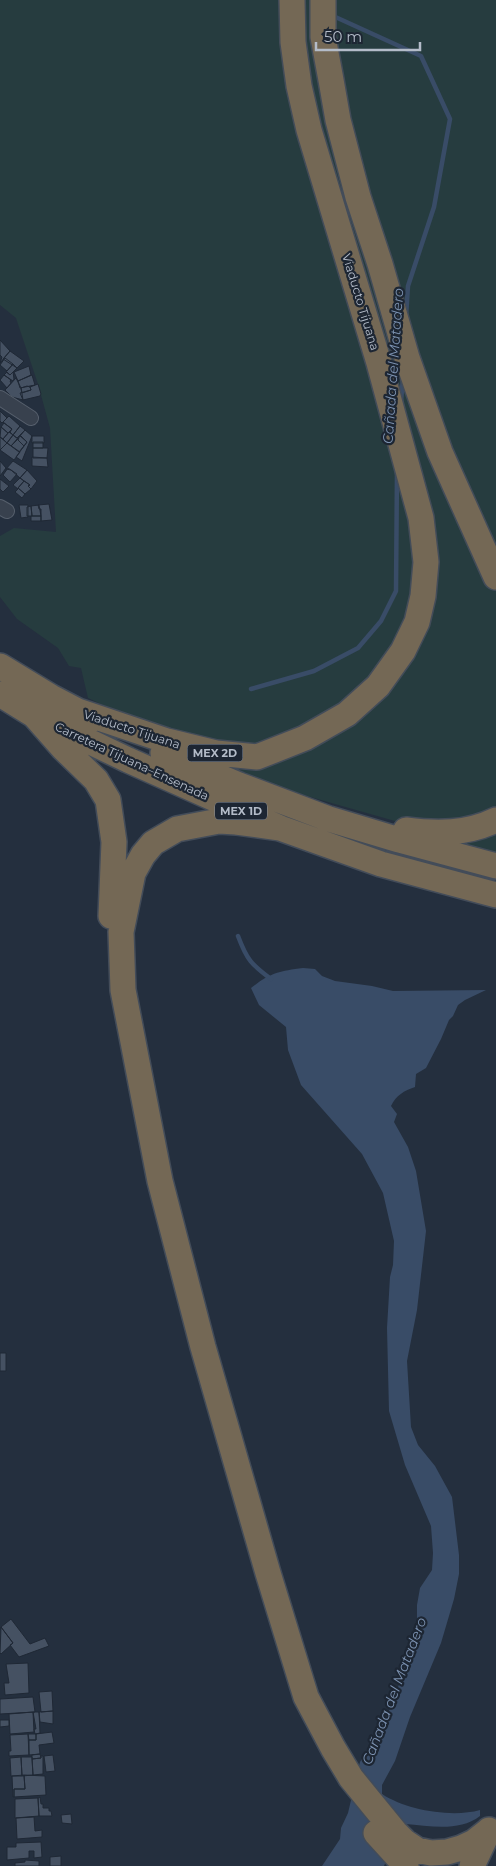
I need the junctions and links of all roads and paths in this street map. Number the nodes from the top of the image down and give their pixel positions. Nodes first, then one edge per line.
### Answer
1 (292, 0) edge
2 (323, 0) edge
3 (0, 398) edge
4 (31, 418) dead end
5 (496, 577) edge
6 (0, 666) edge
7 (0, 694) edge
8 (78, 711) junction
9 (34, 715) junction
10 (329, 819) junction
11 (496, 820) edge
12 (280, 828) junction
13 (496, 866) edge
14 (496, 895) edge
15 (492, 1824) edge
16 (401, 1854) edge
17 (472, 1866) edge

1 - 8 highway, Viaducto Tijuana / MEX 2D
2 - 5 highway
3 - 4 street
6 - 8 highway, Carretera Tijuana–Ensenada / MEX 1D
7 - 9 highway, Carretera Tijuana–Ensenada / MEX 1D
8 - 10 highway, Carretera Tijuana–Ensenada / MEX 1D
9 - 12 highway, Carretera Tijuana–Ensenada / MEX 1D
9 - 16 highway
10 - 11 highway, MEX 1D
10 - 13 highway
12 - 14 highway, Carretera Tijuana–Ensenada / MEX 1D
12 - 16 highway
15 - 16 highway
15 - 17 highway

